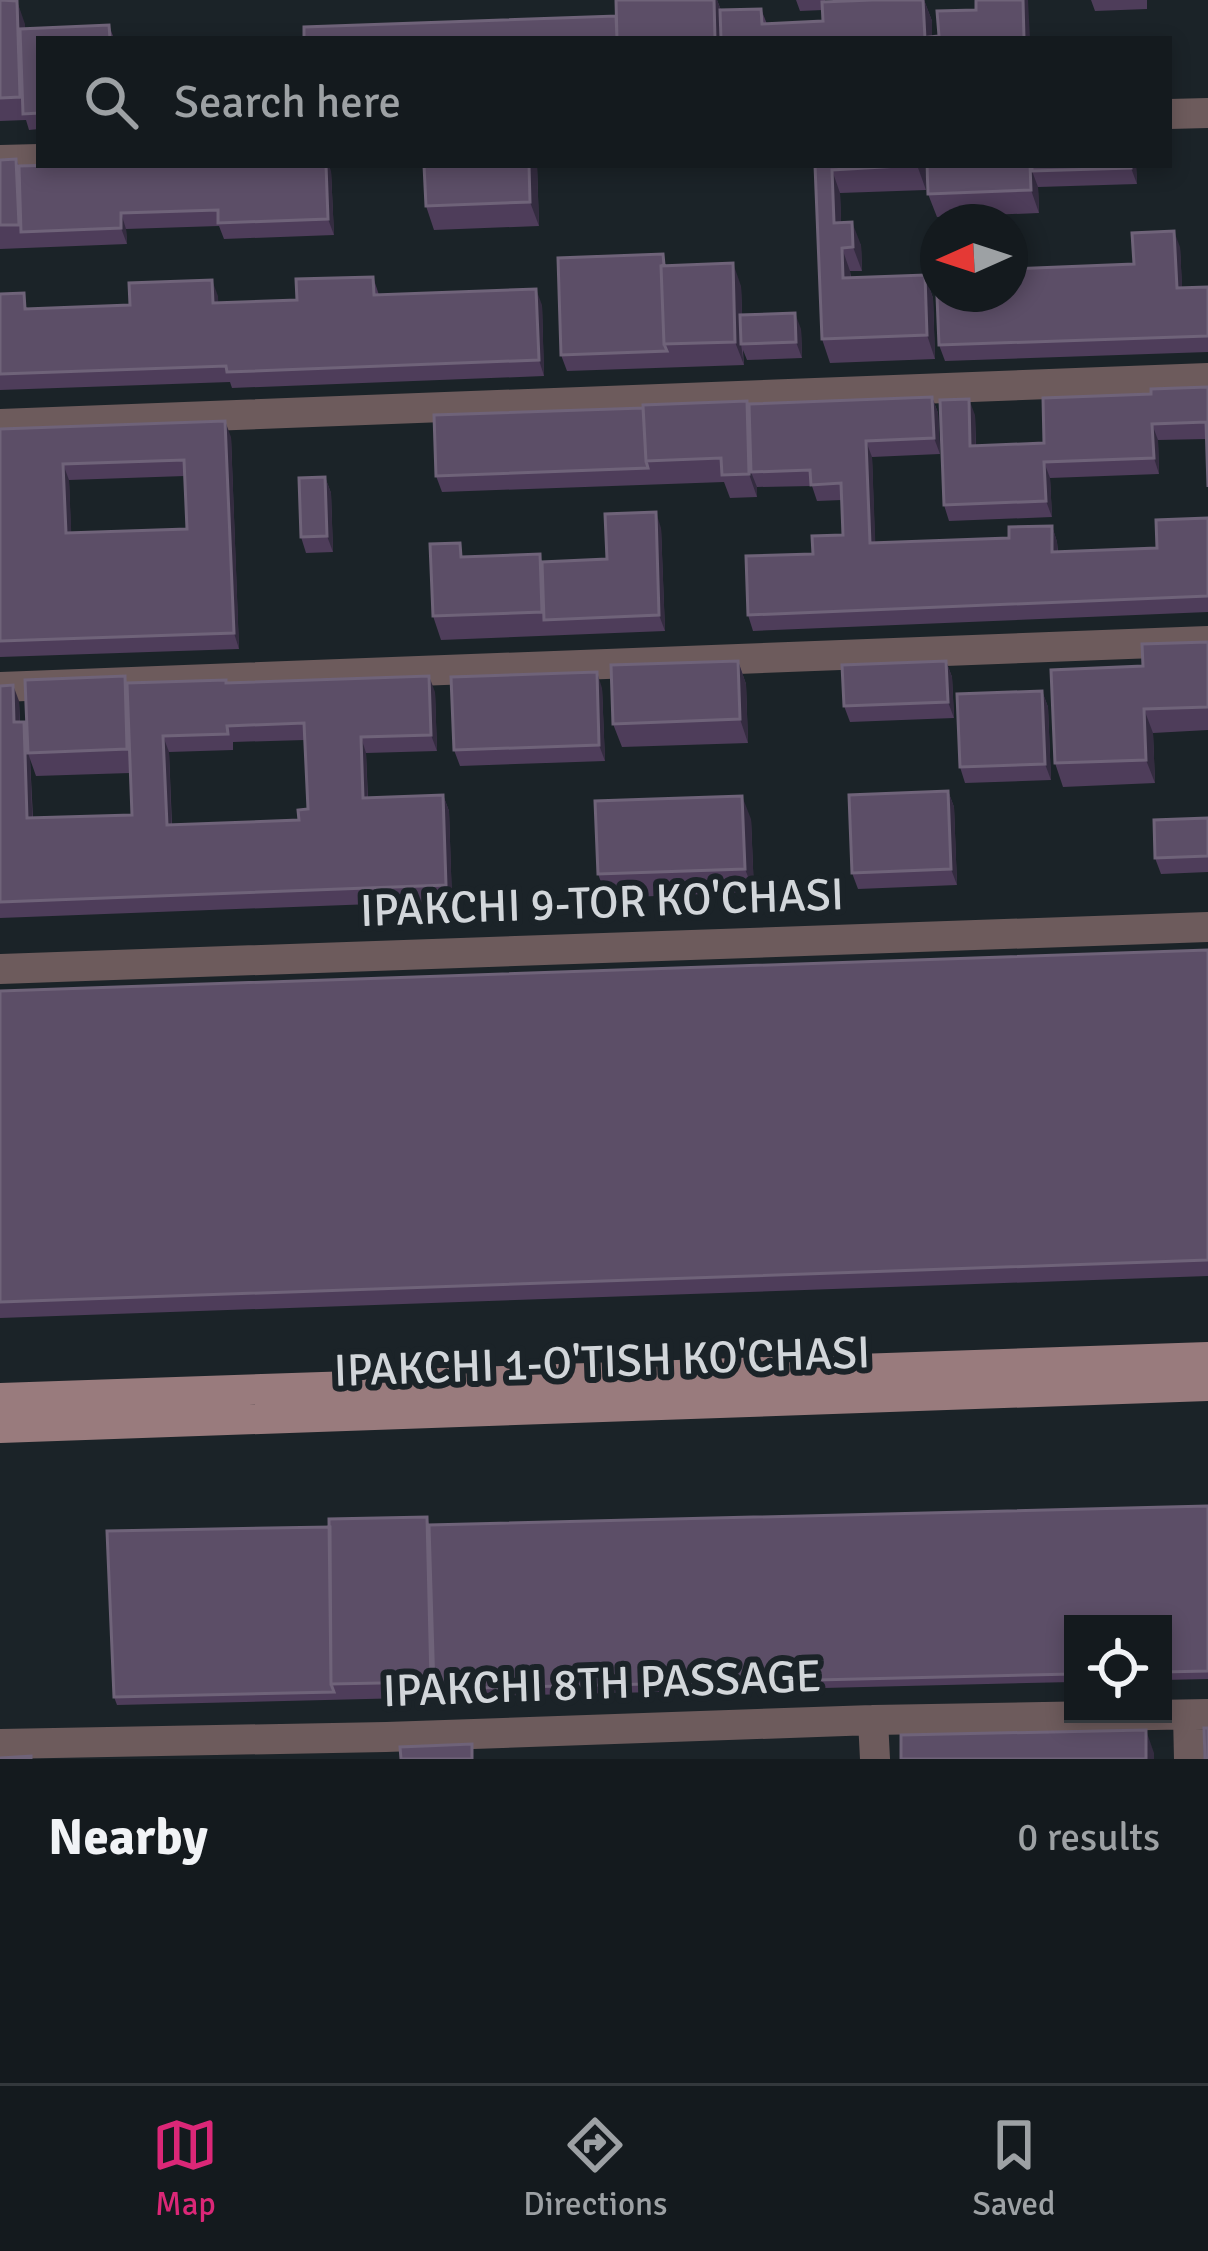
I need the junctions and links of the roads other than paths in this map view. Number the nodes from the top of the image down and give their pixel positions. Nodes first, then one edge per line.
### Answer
1 (1208, 113) edge
2 (1172, 114) edge
3 (36, 159) edge
4 (0, 160) edge
5 (1208, 378) edge
6 (0, 424) edge
7 (1208, 641) edge
8 (0, 687) edge
9 (1208, 927) edge
10 (0, 969) edge
11 (1208, 1357) edge
12 (1208, 1386) edge
13 (0, 1398) edge
14 (0, 1428) edge
15 (1198, 1714) edge
16 (873, 1720) junction
17 (0, 1744) edge
18 (386, 1748) edge
19 (80, 1751) edge
20 (875, 1759) edge
21 (1189, 1759) edge

1 - 2 street
3 - 4 street
5 - 6 street
7 - 8 street
9 - 10 street, IPAKCHI 9-TOR KO'CHASI
11 - 13 main road, IPAKCHI 1-O'TISH KO'CHASI
12 - 14 main road, IPAKCHI 1-O'TISH KO'CHASI
15 - 16 street, IPAKCHI 8TH PASSAGE
15 - 21 street
16 - 18 street, IPAKCHI 8TH PASSAGE
16 - 20 street
17 - 19 street, IPAKCHI 8TH PASSAGE
18 - 19 street, IPAKCHI 8TH PASSAGE

